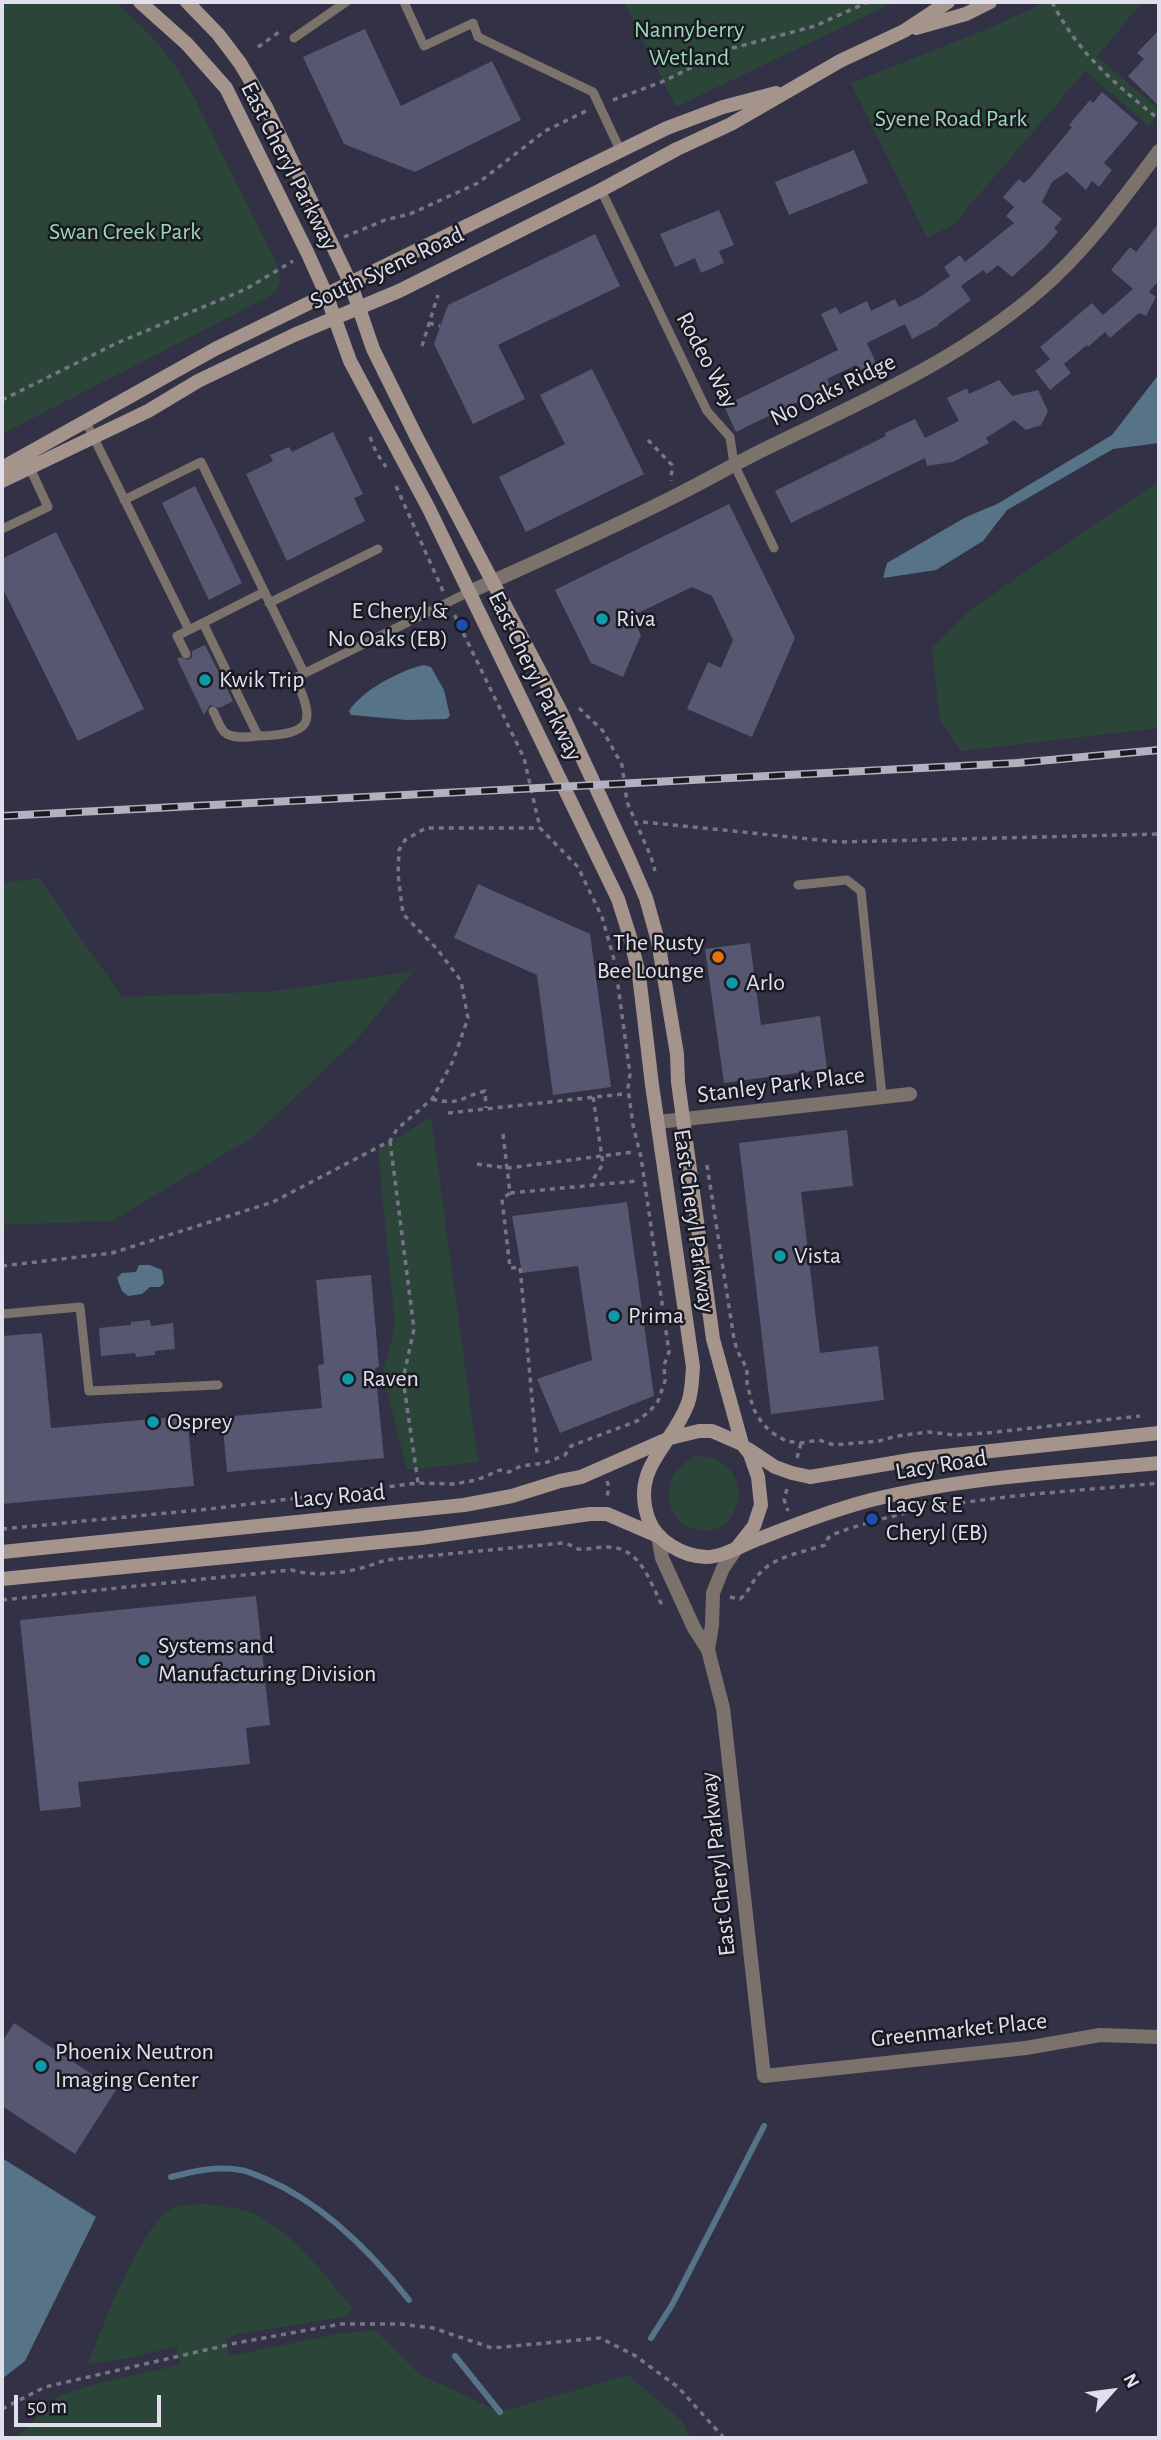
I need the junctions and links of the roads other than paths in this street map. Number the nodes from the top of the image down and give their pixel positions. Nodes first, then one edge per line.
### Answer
1 (140, 2) edge
2 (187, 2) edge
3 (346, 2) edge
4 (404, 2) edge
5 (948, 2) edge
6 (990, 2) edge
7 (904, 31) junction
8 (293, 38) dead end
9 (787, 90) junction
10 (1159, 151) edge
11 (621, 152) junction
12 (601, 190) junction
13 (350, 282) junction
14 (326, 294) junction
15 (360, 307) junction
16 (334, 318) junction
17 (85, 420) junction
18 (93, 437) junction
19 (26, 462) junction
20 (734, 464) junction
21 (2, 468) edge
22 (2, 481) edge
23 (124, 500) junction
24 (2, 529) edge
25 (774, 548) dead end
26 (378, 549) dead end
27 (493, 582) junction
28 (264, 592) junction
29 (469, 592) junction
30 (269, 603) junction
31 (203, 623) junction
32 (189, 630) junction
33 (186, 654) dead end
34 (299, 675) junction
35 (213, 711) dead end
36 (258, 736) junction
37 (798, 885) dead end
38 (910, 1094) dead end
39 (883, 1096) junction
40 (683, 1119) junction
41 (657, 1122) junction
42 (2, 1314) edge
43 (218, 1385) dead end
44 (1159, 1433) edge
45 (670, 1438) junction
46 (741, 1444) junction
47 (1159, 1463) edge
48 (657, 1536) junction
49 (738, 1546) junction
50 (2, 1552) edge
51 (2, 1579) edge
52 (708, 1650) junction
53 (1159, 2037) edge
54 (764, 2076) joint

1 - 14 street, East Cheryl Parkway
2 - 13 street, East Cheryl Parkway
3 - 8 lane
4 - 11 lane
5 - 7 street, South Syene Road
6 - 7 street, South Syene Road
7 - 9 street, South Syene Road
9 - 11 street, South Syene Road
9 - 12 street, South Syene Road
10 - 20 street, No Oaks Ridge
11 - 13 street, South Syene Road
12 - 15 street, South Syene Road
12 - 20 lane, Rodeo Way
13 - 14 street, South Syene Road
13 - 15 street, East Cheryl Parkway
14 - 16 street, East Cheryl Parkway
14 - 17 street, South Syene Road
15 - 16 street, South Syene Road
15 - 27 street, East Cheryl Parkway
16 - 18 street, South Syene Road
16 - 29 street, East Cheryl Parkway
17 - 18 lane
17 - 19 street, South Syene Road
18 - 19 street, South Syene Road
18 - 23 lane
19 - 21 street, South Syene Road
19 - 22 street, South Syene Road
19 - 24 lane
20 - 25 lane, Rodeo Way
20 - 27 street, No Oaks Ridge
23 - 28 lane
23 - 32 lane
26 - 30 lane
27 - 29 street, No Oaks Ridge
27 - 40 street, East Cheryl Parkway
28 - 30 lane
28 - 31 lane
29 - 34 lane
29 - 41 street, East Cheryl Parkway
30 - 34 lane
31 - 32 lane
31 - 36 lane
32 - 33 lane
34 - 36 lane
35 - 36 lane
37 - 39 lane
38 - 39 street, Stanley Park Place
39 - 40 street, Stanley Park Place
40 - 41 street, Stanley Park Place
40 - 46 street, East Cheryl Parkway
41 - 45 street, East Cheryl Parkway
42 - 43 lane
44 - 46 street, Lacy Road
45 - 46 street
45 - 48 street
45 - 50 street, Lacy Road
46 - 49 street
47 - 49 street, Lacy Road
48 - 49 street
48 - 51 street, Lacy Road
48 - 52 street, East Cheryl Parkway
49 - 52 street, East Cheryl Parkway
52 - 54 street, East Cheryl Parkway
53 - 54 street, Greenmarket Place

